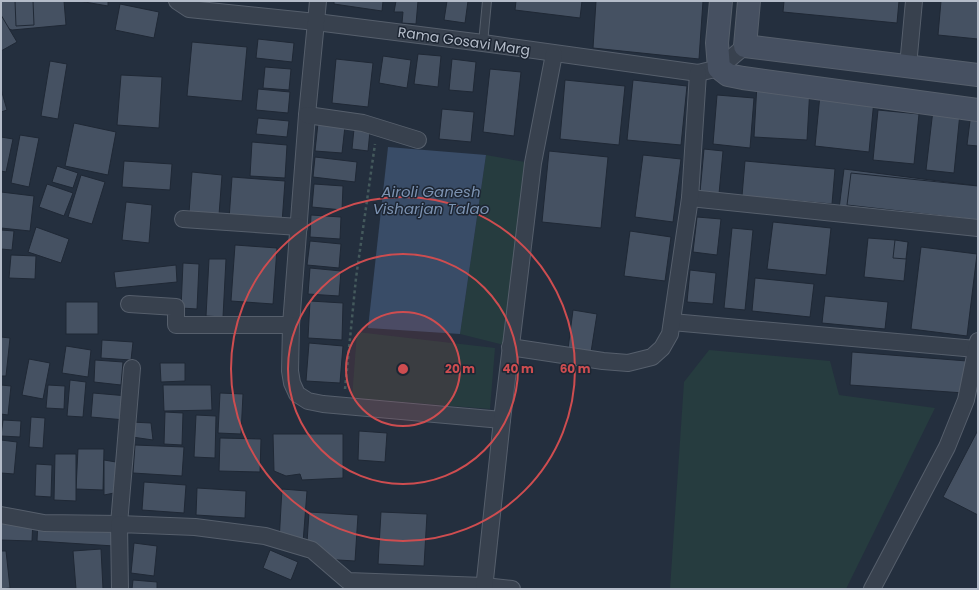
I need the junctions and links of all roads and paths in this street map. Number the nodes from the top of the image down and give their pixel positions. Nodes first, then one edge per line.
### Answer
1 (177, 1) edge
2 (318, 1) edge
3 (488, 1) edge
4 (721, 1) edge
5 (750, 1) edge
6 (914, 1) edge
7 (316, 22) junction
8 (483, 43) junction
9 (745, 46) junction
10 (554, 54) junction
11 (908, 66) junction
12 (719, 68) junction
13 (698, 73) junction
14 (978, 75) edge
15 (978, 110) edge
16 (307, 115) junction
17 (378, 128) junction
18 (418, 140) dead end
19 (690, 198) junction
20 (183, 219) dead end
21 (299, 227) junction
22 (978, 228) edge
23 (129, 304) dead end
24 (672, 322) junction
25 (292, 325) junction
26 (977, 345) edge
27 (510, 347) junction
28 (132, 368) dead end
29 (344, 406) junction
30 (502, 420) junction
31 (1, 515) edge
32 (119, 524) junction
33 (348, 585) edge
34 (484, 588) edge
35 (120, 589) edge
36 (512, 589) edge
37 (872, 589) edge

1 - 7 street, Rama Gosavi Marg
2 - 7 street
3 - 8 lane
4 - 12 street
5 - 9 street
6 - 11 street
7 - 8 street, Rama Gosavi Marg
7 - 16 street
8 - 10 street, Rama Gosavi Marg
9 - 11 street
9 - 12 street, Rama Gosavi Marg
10 - 13 street, Rama Gosavi Marg
10 - 27 street
11 - 14 street
12 - 13 street, Rama Gosavi Marg
12 - 15 street
13 - 19 street
16 - 17 street
16 - 21 street
17 - 18 street
17 - 29 path
19 - 22 street
19 - 24 street
20 - 21 street
21 - 25 street
23 - 25 street
24 - 26 street
24 - 27 street
25 - 29 street
26 - 37 street
27 - 30 street
28 - 32 street
29 - 30 street
30 - 34 street
31 - 32 street
32 - 33 street
32 - 35 street
33 - 34 street
34 - 36 street

